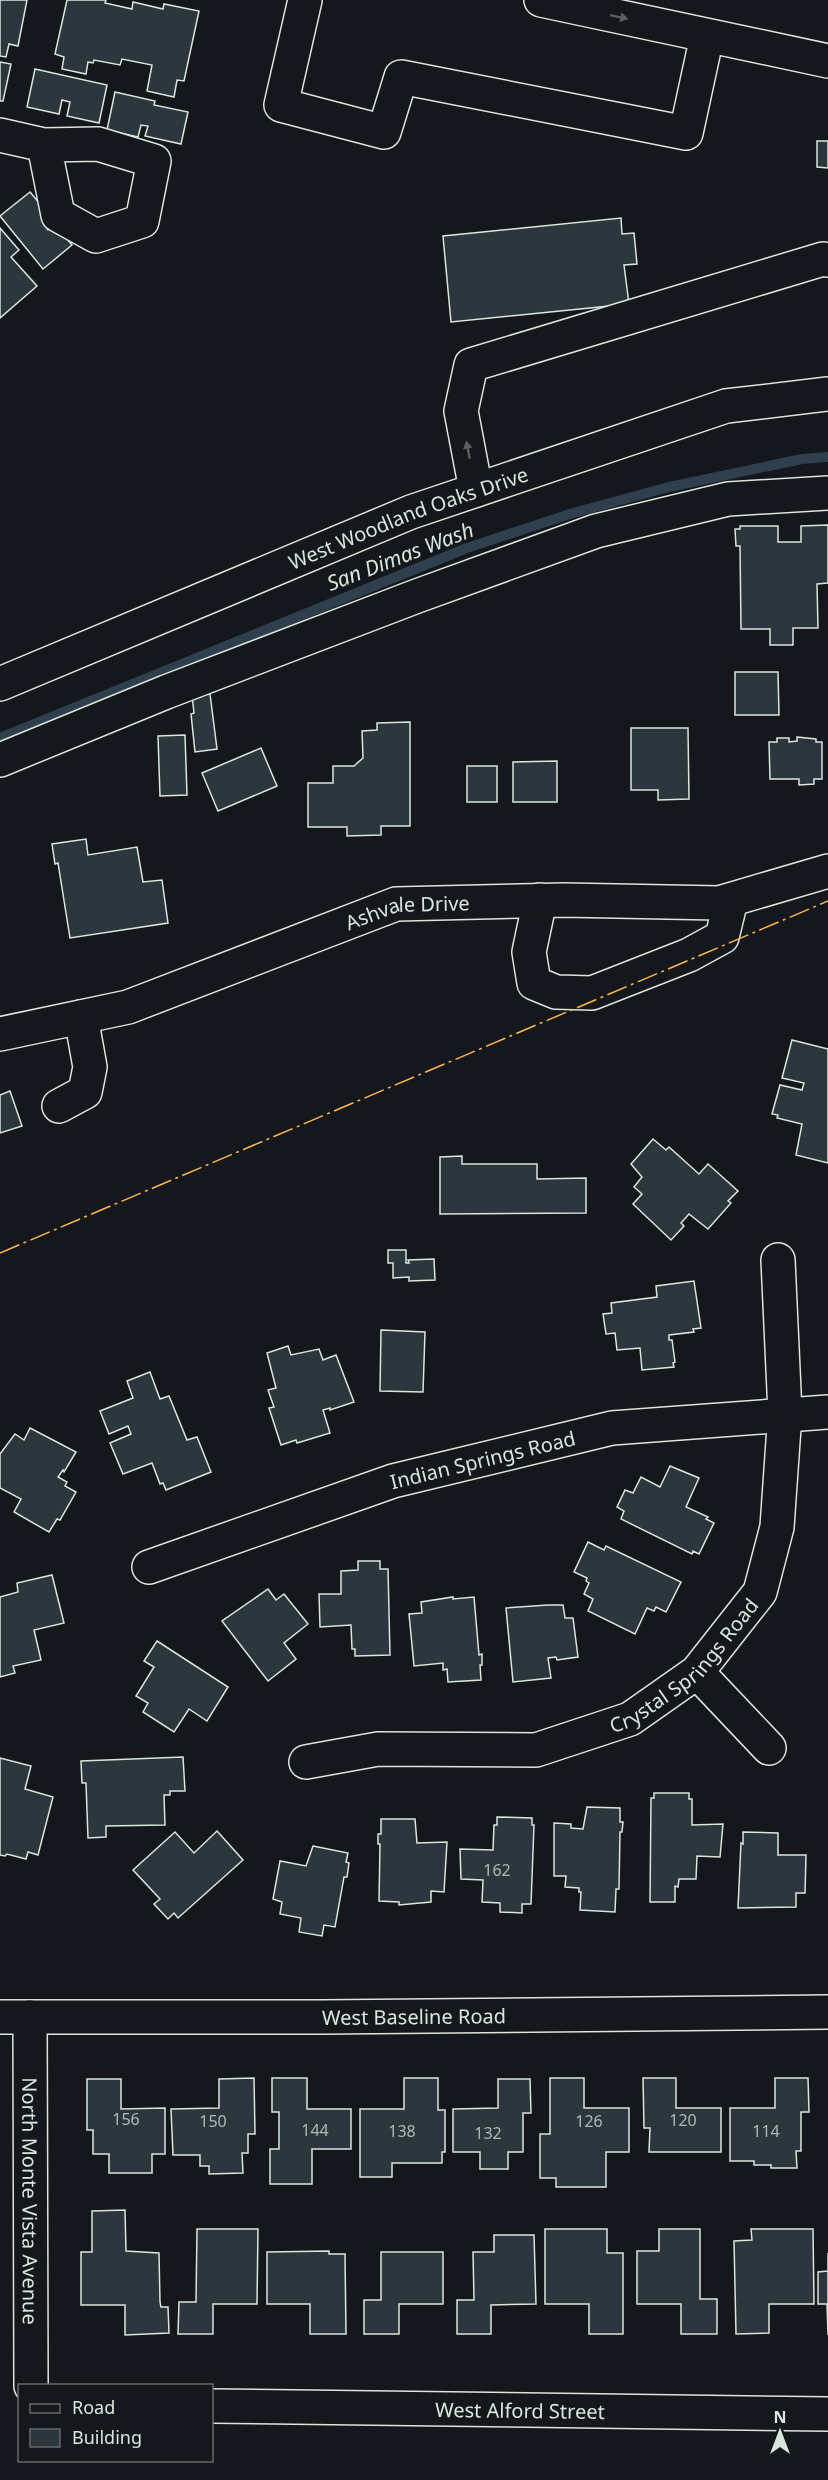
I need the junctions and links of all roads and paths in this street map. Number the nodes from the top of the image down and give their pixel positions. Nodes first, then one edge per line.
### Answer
1 (305, 0) edge
2 (541, 0) edge
3 (707, 36) junction
4 (828, 61) edge
5 (0, 135) edge
6 (44, 145) dead end
7 (828, 261) edge
8 (828, 394) edge
9 (476, 490) junction
10 (828, 493) edge
11 (0, 684) edge
12 (0, 760) edge
13 (828, 871) edge
14 (540, 900) junction
15 (731, 900) junction
16 (81, 1017) junction
17 (0, 1034) edge
18 (59, 1106) dead end
19 (778, 1260) dead end
20 (828, 1412) edge
21 (785, 1413) junction
22 (149, 1568) dead end
23 (698, 1672) junction
24 (769, 1748) dead end
25 (306, 1762) dead end
26 (828, 2012) edge
27 (15, 2017) edge
28 (31, 2384) edge
29 (213, 2406) edge
30 (828, 2414) edge

1 - 3 street
2 -> 3 street
3 - 4 street
5 - 6 street
9 -> 7 street
8 - 9 street, West Woodland Oaks Drive
9 - 11 street, West Woodland Oaks Drive
10 - 12 street
13 - 15 street, Ashvale Drive
14 - 15 street, Ashvale Drive
14 - 15 street
14 - 16 street, Ashvale Drive
16 - 17 street, Ashvale Drive
16 - 18 street
19 - 21 street, Crystal Springs Road
20 - 21 street, Indian Springs Road
21 - 22 street, Indian Springs Road
21 - 23 street, Crystal Springs Road
23 - 24 street
23 - 25 street, Crystal Springs Road
26 - 27 street, West Baseline Road
27 - 28 street, North Monte Vista Avenue
29 - 30 street, West Alford Street

